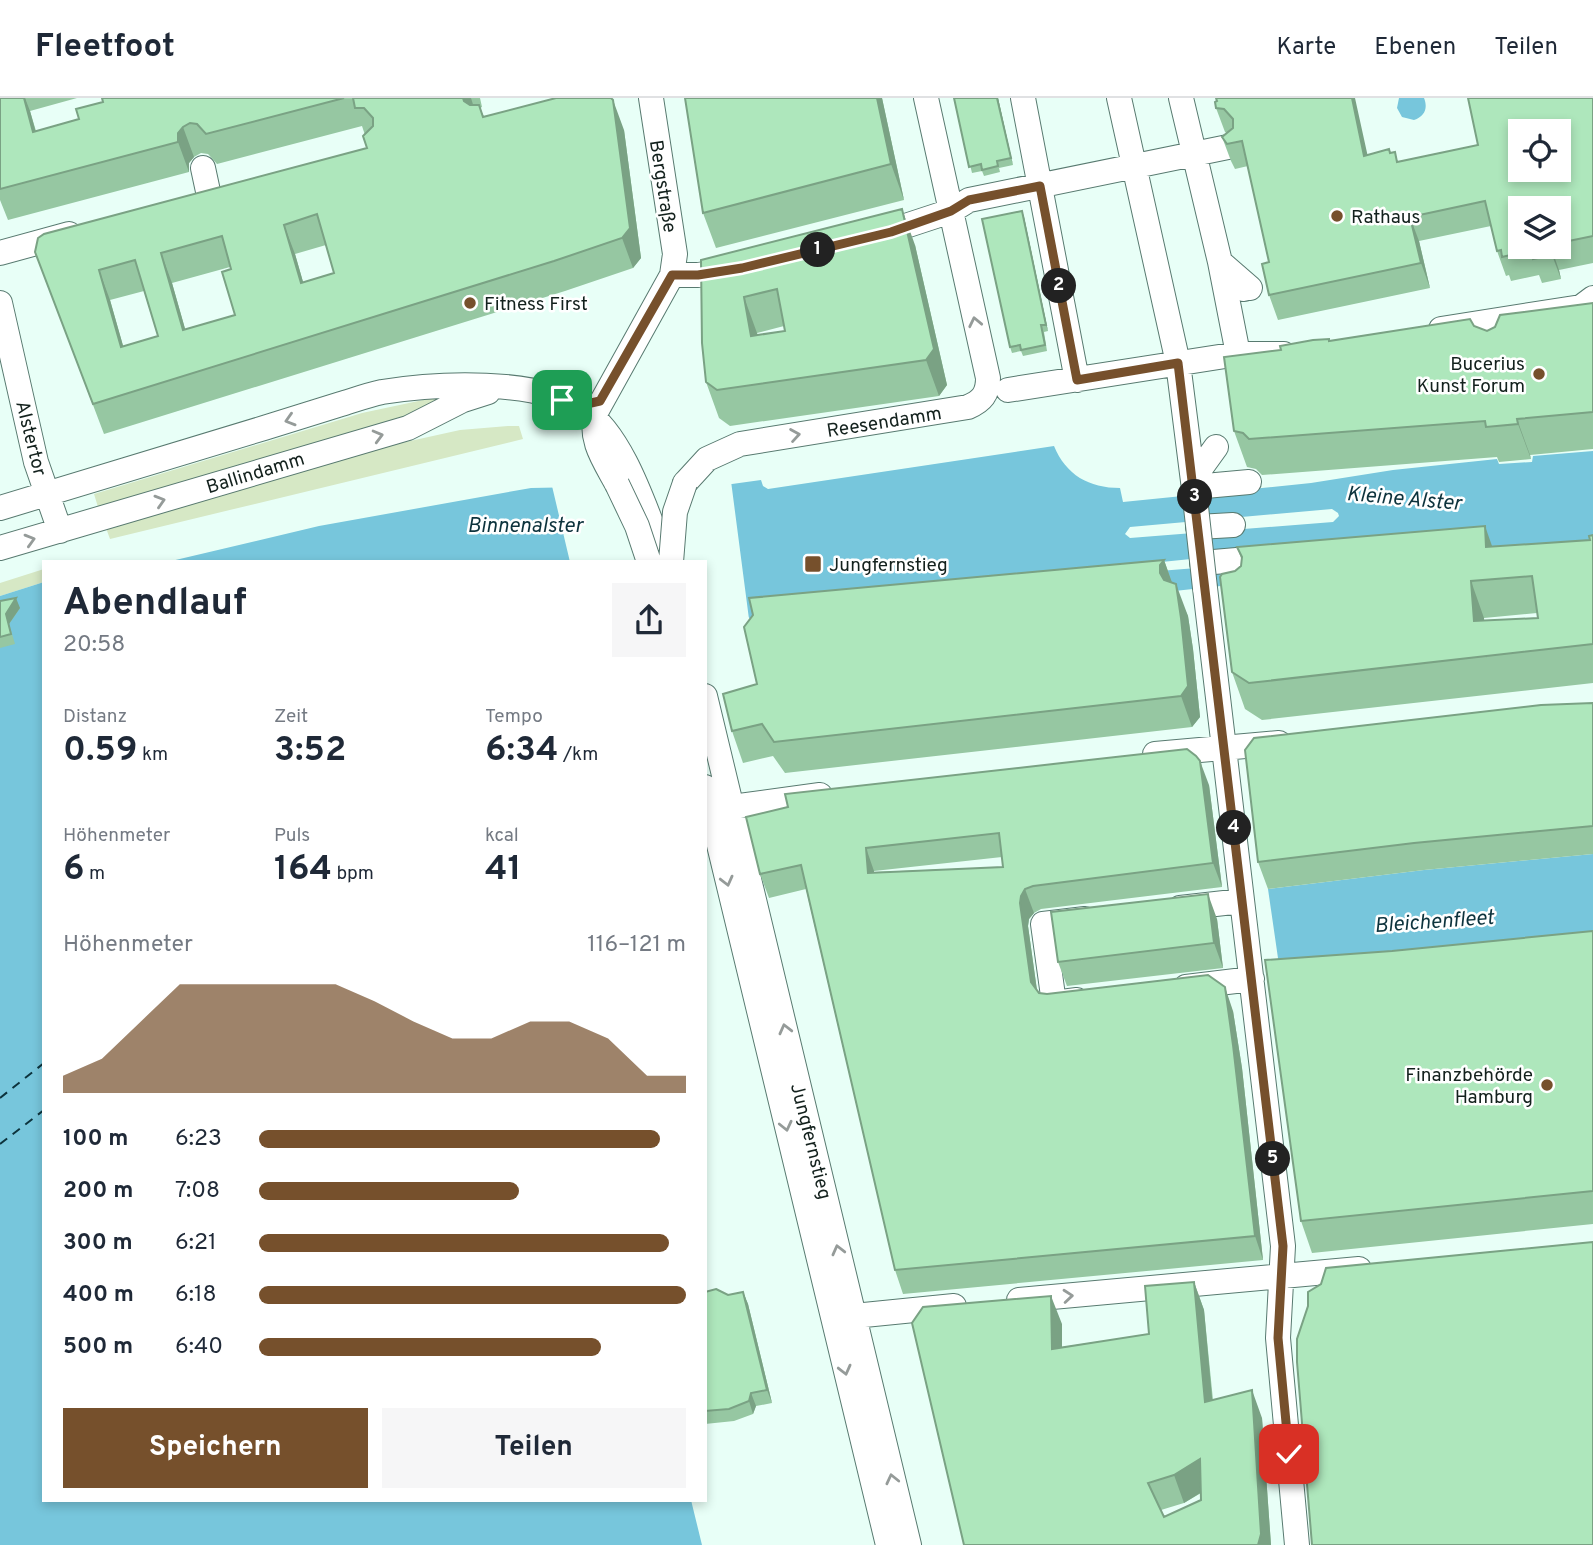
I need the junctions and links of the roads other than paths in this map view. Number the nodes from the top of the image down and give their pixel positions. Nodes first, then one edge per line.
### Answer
1 (651, 98) edge
2 (926, 98) edge
3 (1023, 98) edge
4 (1119, 98) edge
5 (1181, 98) edge
6 (1228, 147) edge
7 (1194, 153) junction
8 (1136, 166) junction
9 (203, 168) dead end
10 (1040, 186) junction
11 (236, 189) edge
12 (951, 211) junction
13 (90, 229) edge
14 (854, 241) edge
15 (0, 253) edge
16 (1220, 262) junction
17 (754, 265) edge
18 (672, 275) junction
19 (1247, 289) dead end
20 (0, 303) edge
21 (1589, 306) edge
22 (1421, 332) edge
23 (1312, 349) edge
24 (1238, 354) junction
25 (1178, 363) junction
26 (1077, 380) junction
27 (506, 388) junction
28 (1008, 390) dead end
29 (597, 409) junction
30 (1216, 447) dead end
31 (1249, 482) dead end
32 (626, 484) junction
33 (1194, 485) junction
34 (47, 494) junction
35 (0, 508) edge
36 (1233, 525) dead end
37 (1199, 527) junction
38 (60, 531) junction
39 (0, 548) edge
40 (648, 560) edge
41 (668, 560) edge
42 (669, 560) edge
43 (1237, 560) edge
44 (1202, 563) junction
45 (707, 704) edge
46 (1308, 740) edge
47 (1226, 749) junction
48 (1129, 757) edge
49 (843, 791) edge
50 (707, 795) edge
51 (732, 807) junction
52 (1242, 901) junction
53 (1153, 911) edge
54 (1112, 916) edge
55 (1252, 979) junction
56 (1157, 990) edge
57 (1106, 997) edge
58 (1388, 1266) edge
59 (1281, 1276) junction
60 (1003, 1302) edge
61 (829, 1304) junction
62 (975, 1304) edge
63 (854, 1316) junction
64 (888, 1545) edge
65 (909, 1545) edge
66 (1297, 1545) edge

1 - 18 street, Bergstraße
2 - 12 street, Reesendamm
3 - 10 street
4 - 8 street
5 - 7 street
6 - 7 street
7 - 8 street
7 - 16 street
8 - 10 street
8 - 25 street
9 - 11 street
10 - 12 street
10 - 26 street
12 - 14 street
42 -> 12 street, Reesendamm, bridge
13 - 15 street
16 - 19 street
16 - 24 street
17 - 18 street
18 - 29 street
20 - 34 street, Alstertor
21 - 22 street
23 - 24 street
24 - 25 street
25 - 26 street
25 - 33 street
26 - 28 street
27 - 29 street, Ballindamm
27 -> 34 street, Ballindamm
38 -> 27 street, Ballindamm
29 - 32 street
30 - 33 street
31 - 33 street
32 - 40 street, bridge
32 - 41 street
33 - 37 street, bridge
34 - 35 street, Ballindamm
34 - 38 street, Alstertor
36 - 37 street
37 - 44 street, bridge
39 -> 38 street, Ballindamm
43 - 44 street
44 - 47 street, bridge
45 - 51 street, Jungfernstieg
46 - 47 street
47 - 48 street
47 - 52 street
49 - 51 street
50 -> 61 street, Jungfernstieg
63 -> 51 street, Jungfernstieg
52 - 53 street
52 - 55 street
54 - 57 street
55 - 56 street
55 - 59 street
58 - 59 street
60 -> 59 street
59 - 66 street
61 - 63 street
61 -> 64 street, Jungfernstieg
62 - 63 street
65 -> 63 street, Jungfernstieg

